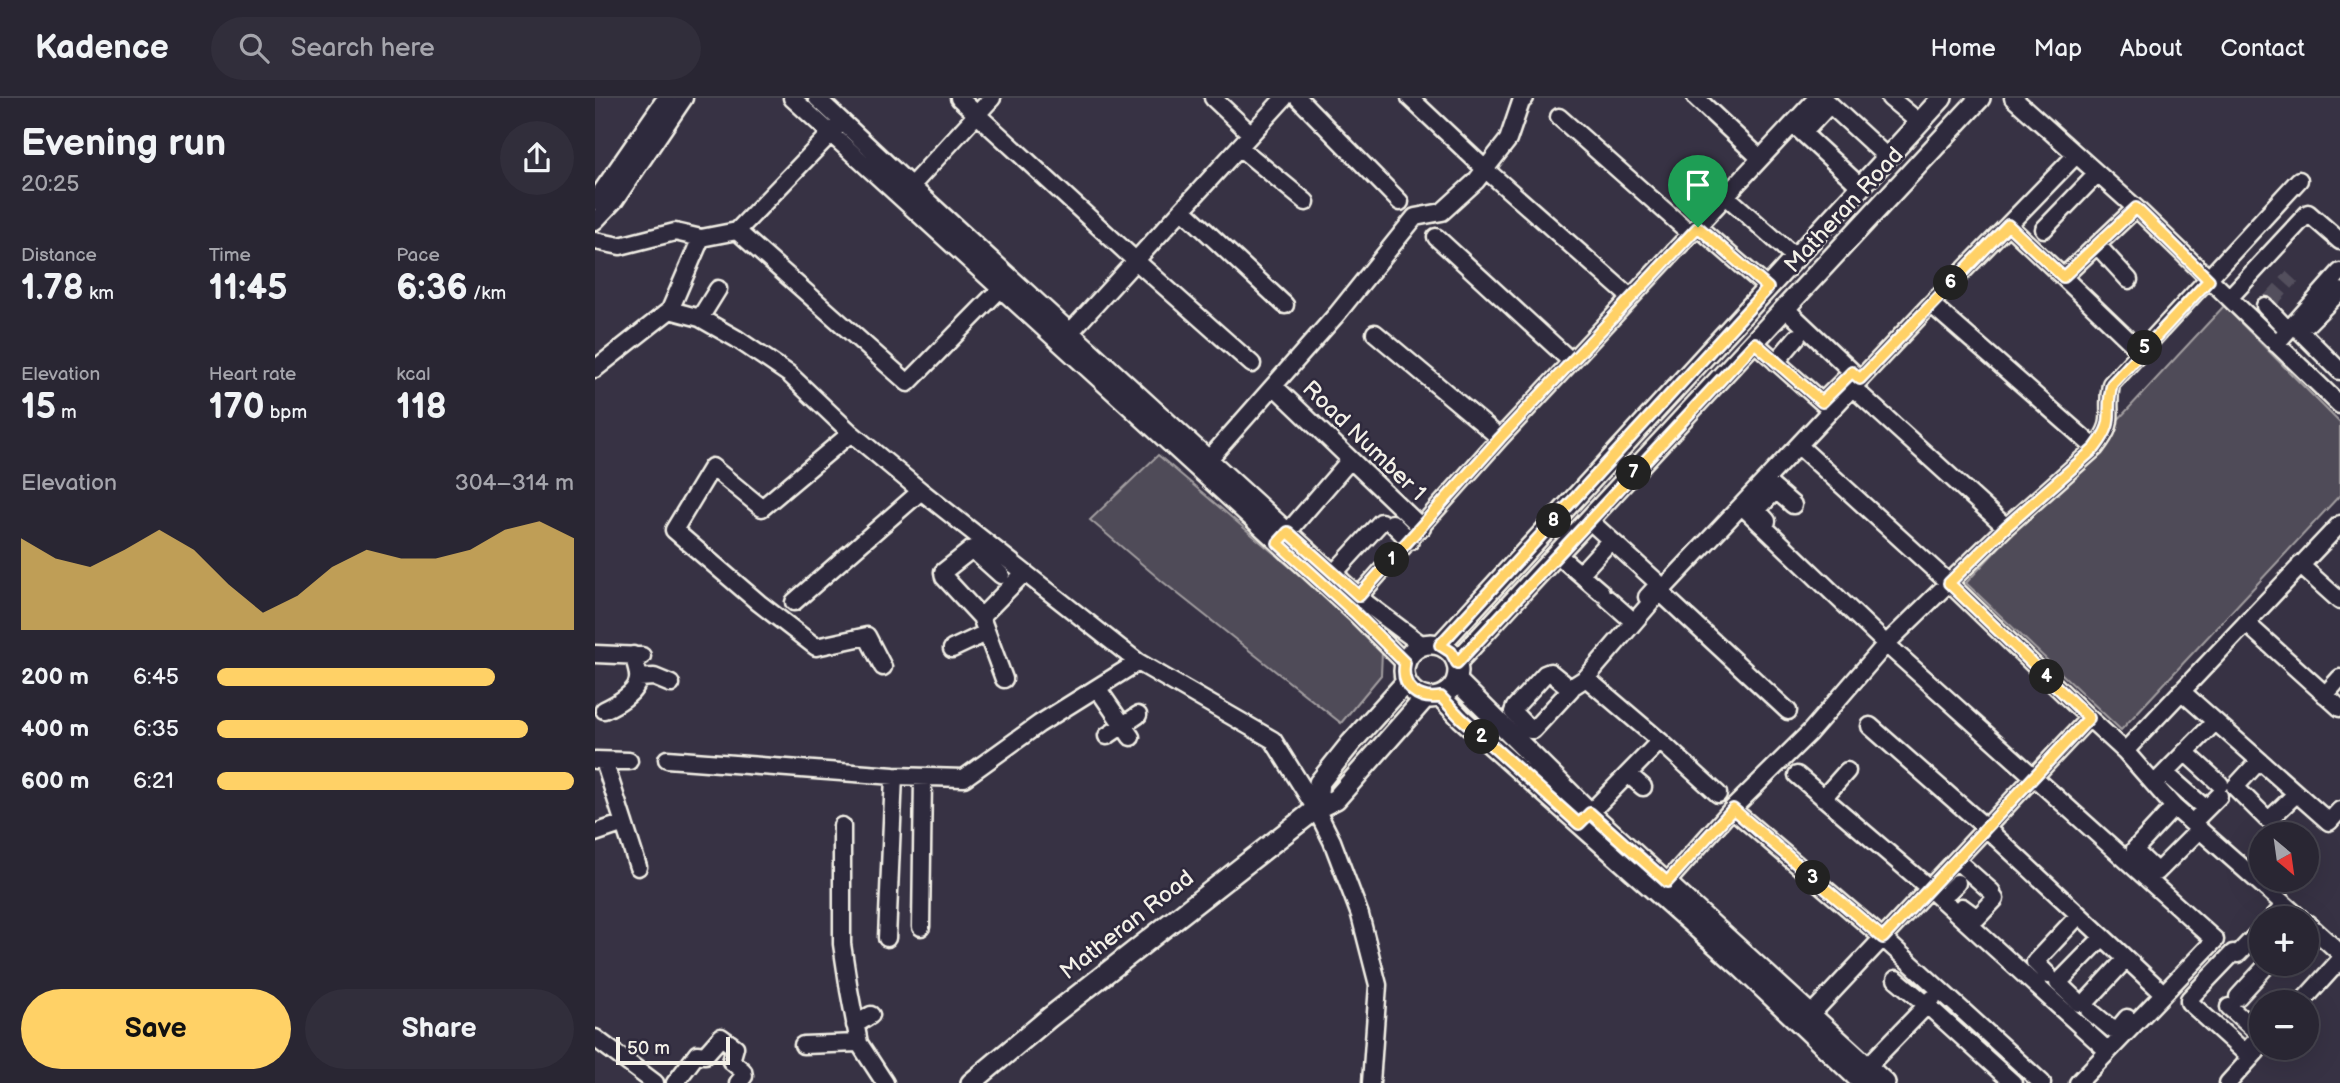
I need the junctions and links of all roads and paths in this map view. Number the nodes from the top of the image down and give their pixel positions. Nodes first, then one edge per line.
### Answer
1 (666, 98) edge
2 (684, 98) edge
3 (792, 98) edge
4 (817, 98) edge
5 (959, 98) edge
6 (992, 98) edge
7 (1213, 98) edge
8 (1284, 98) edge
9 (1298, 98) edge
10 (1410, 98) edge
11 (1525, 98) edge
12 (1696, 98) edge
13 (1889, 98) edge
14 (1943, 98) edge
15 (1980, 98) edge
16 (2013, 98) edge
17 (1828, 99) edge
18 (977, 114) junction
19 (1559, 117) dead end
20 (843, 120) junction
21 (1920, 123) junction
22 (1798, 128) junction
23 (831, 134) junction
24 (1251, 134) junction
25 (1240, 147) junction
26 (1890, 155) junction
27 (2076, 155) junction
28 (1760, 158) junction
29 (1485, 169) junction
30 (2097, 174) junction
31 (2299, 180) dead end
32 (911, 186) junction
33 (1861, 187) junction
34 (1726, 196) junction
35 (595, 201) edge
36 (1306, 202) dead end
37 (1400, 202) dead end
38 (2136, 208) junction
39 (1182, 209) junction
40 (595, 221) edge
41 (2008, 225) junction
42 (2045, 229) dead end
43 (1694, 230) junction
44 (737, 231) junction
45 (1436, 237) dead end
46 (701, 238) junction
47 (595, 241) edge
48 (2340, 241) edge
49 (2097, 245) junction
50 (1796, 258) junction
51 (1136, 261) junction
52 (2340, 272) edge
53 (2063, 277) junction
54 (2129, 280) dead end
55 (2209, 280) junction
56 (1001, 288) junction
57 (1768, 288) junction
58 (718, 289) dead end
59 (2340, 290) edge
60 (1630, 297) junction
61 (2229, 298) junction
62 (1931, 304) junction
63 (1285, 305) dead end
64 (1786, 309) junction
65 (670, 310) junction
66 (700, 318) junction
67 (2252, 321) junction
68 (2294, 330) junction
69 (1375, 333) dead end
70 (1797, 337) dead end
71 (1066, 338) junction
72 (1755, 343) junction
73 (2279, 346) junction
74 (2141, 352) junction
75 (1571, 361) junction
76 (1776, 362) junction
77 (1252, 364) dead end
78 (595, 369) edge
79 (2340, 371) edge
80 (1855, 379) junction
81 (1275, 387) junction
82 (2340, 405) edge
83 (1827, 406) junction
84 (1165, 429) junction
85 (851, 433) junction
86 (1500, 438) junction
87 (1799, 446) junction
88 (2095, 448) junction
89 (1209, 459) junction
90 (1350, 460) junction
91 (1771, 485) junction
92 (921, 491) junction
93 (1793, 505) dead end
94 (1742, 506) junction
95 (1590, 520) junction
96 (2340, 524) edge
97 (1772, 526) dead end
98 (2006, 527) junction
99 (1422, 528) junction
100 (1283, 538) junction
101 (1611, 540) junction
102 (1410, 541) junction
103 (1558, 555) junction
104 (2300, 565) junction
105 (1024, 573) junction
106 (1334, 573) junction
107 (1580, 574) junction
108 (1001, 575) dead end
109 (1949, 583) junction
110 (1660, 592) junction
111 (1359, 596) junction
112 (2340, 601) edge
113 (794, 602) dead end
114 (1631, 620) junction
115 (2246, 623) junction
116 (984, 625) junction
117 (1886, 644) junction
118 (1431, 645) junction
119 (952, 649) dead end
120 (595, 654) edge
121 (1138, 662) junction
122 (883, 667) dead end
123 (1405, 672) junction
124 (1457, 672) junction
125 (639, 678) junction
126 (1586, 678) junction
127 (2340, 678) edge
128 (1004, 679) dead end
129 (671, 684) dead end
130 (1571, 689) dead end
131 (1098, 690) junction
132 (2181, 691) junction
133 (2325, 695) junction
134 (1433, 697) junction
135 (2340, 708) edge
136 (604, 710) dead end
137 (1788, 711) dead end
138 (1138, 715) dead end
139 (2089, 718) junction
140 (2212, 725) junction
141 (1870, 726) dead end
142 (1127, 731) junction
143 (1107, 736) dead end
144 (1660, 741) junction
145 (2125, 751) junction
146 (2185, 752) junction
147 (667, 759) dead end
148 (600, 760) edge
149 (629, 761) dead end
150 (2254, 762) junction
151 (1847, 771) dead end
152 (1628, 774) junction
153 (1797, 775) dead end
154 (894, 776) junction
155 (2236, 776) dead end
156 (923, 778) junction
157 (2033, 778) junction
158 (2160, 778) junction
159 (1643, 787) dead end
160 (1718, 794) dead end
161 (2293, 797) junction
162 (1823, 798) junction
163 (1316, 808) junction
164 (1733, 809) junction
165 (2171, 809) junction
166 (2206, 809) junction
167 (2340, 810) edge
168 (1584, 818) junction
169 (624, 823) junction
170 (842, 826) dead end
171 (1986, 828) junction
172 (2195, 830) junction
173 (595, 833) edge
174 (1956, 860) junction
175 (638, 867) dead end
176 (2144, 868) junction
177 (1667, 882) junction
178 (1943, 886) junction
179 (2271, 906) edge
180 (2077, 917) junction
181 (921, 926) dead end
182 (2319, 935) edge
183 (887, 938) dead end
184 (1883, 938) junction
185 (2098, 942) junction
186 (2249, 943) edge
187 (2340, 953) edge
188 (2238, 954) junction
189 (2340, 960) edge
190 (2249, 961) edge
191 (2124, 962) junction
192 (2257, 976) edge
193 (1896, 979) dead end
194 (2051, 984) junction
195 (1941, 990) junction
196 (2313, 990) edge
197 (2163, 993) junction
198 (1927, 1005) junction
199 (2089, 1010) dead end
200 (2136, 1015) junction
201 (871, 1016) dead end
202 (1806, 1019) junction
203 (2103, 1021) junction
204 (2249, 1021) edge
205 (855, 1025) junction
206 (2090, 1035) junction
207 (595, 1038) edge
208 (859, 1043) junction
209 (803, 1045) dead end
210 (2249, 1051) edge
211 (2108, 1052) junction
212 (2249, 1057) edge
213 (1865, 1075) edge
214 (655, 1083) edge
215 (675, 1083) edge
216 (738, 1083) edge
217 (885, 1083) edge
218 (971, 1083) edge
219 (1371, 1083) edge
220 (1885, 1083) edge
221 (2013, 1083) edge
222 (2042, 1083) edge
223 (2078, 1083) edge
224 (2228, 1083) edge

1 - 35 street
2 - 40 street
3 - 23 street
4 - 20 street
5 - 18 street
6 - 18 street
7 - 24 street
8 - 24 street
9 - 37 street
10 - 29 street
11 - 29 street
12 - 28 street
13 - 21 street
14 - 21 main road, Matheran Road
15 - 64 main road, Matheran Road
16 - 27 street
17 - 22 street
17 - 26 street
18 - 32 street
18 - 51 street
19 - 43 street
20 - 23 street
20 - 32 street
21 - 26 main road, Matheran Road
22 - 28 street
22 - 33 street
23 - 44 street
23 - 56 street
24 - 25 street
25 - 36 street
25 - 39 street
26 - 33 main road, Matheran Road
27 - 30 street
27 - 41 street
28 - 34 street
29 - 60 street
29 - 81 street
30 - 38 street
30 - 42 street
31 - 55 street
32 - 71 street
33 - 50 main road, Matheran Road
34 - 43 street
34 - 50 street
38 - 49 street
38 - 55 street
39 - 51 street
39 - 63 street
41 - 53 street
41 - 62 street
43 - 57 street
43 - 60 street
44 - 46 street
44 - 56 street
45 - 75 street
46 - 47 street
46 - 65 street
48 - 61 street
49 - 53 street
49 - 54 street
50 - 57 main road, Matheran Road
51 - 71 street
51 - 77 street
52 - 68 street
53 - 74 street
55 - 61 street
55 - 74 street
56 - 71 street
57 - 118 main road, Matheran Road
58 - 66 street
59 - 68 street
60 - 75 street
61 - 67 street
62 - 80 street
62 - 88 street
64 - 72 main road, Matheran Road
64 - 80 street
65 - 66 street
65 - 78 street
66 - 85 street
67 - 68 street
67 - 73 street
68 - 73 street
68 - 79 street
69 - 86 street
70 - 76 street
71 - 84 street
72 - 76 street
72 - 95 main road, Matheran Road
73 - 82 street
74 - 88 street
75 - 86 street
76 - 83 street
80 - 83 street
80 - 98 street
81 - 89 street
81 - 90 street, Road Number 1
83 - 87 street
84 - 89 street
84 - 100 street
85 - 92 street
85 - 122 street
86 - 99 street
87 - 91 street
87 - 109 street
88 - 98 street
89 - 100 street
90 - 99 street, Road Number 1
90 - 100 street
91 - 93 street
91 - 94 street
91 - 97 street
92 - 105 street
92 - 113 street
94 - 110 street
94 - 117 street
95 - 101 street
95 - 103 main road, Matheran Road
96 - 104 street
98 - 109 street
99 - 102 street
100 - 106 street
100 - 123 street
101 - 107 street
101 - 114 street
102 - 106 street
102 - 111 street
103 - 107 street
103 - 124 main road, Matheran Road
104 - 112 street
104 - 115 street
105 - 116 street
105 - 121 street
106 - 111 street
107 - 114 street
108 - 116 street
109 - 117 street
109 - 139 street
110 - 114 street
110 - 137 street
111 - 118 street
114 - 126 street
115 - 132 street
115 - 133 street
116 - 119 street
116 - 128 street
117 - 157 street
117 - 164 street
118 - 123 main road
118 - 124 main road
120 - 125 street
121 - 131 street
121 - 163 street
123 - 134 main road
123 - 163 main road
124 - 134 main road
124 - 168 main road
125 - 129 street
125 - 136 street
126 - 130 street
126 - 144 street
127 - 133 street
131 - 142 street
131 - 156 street
132 - 140 street
132 - 145 street
133 - 135 street
134 - 163 main road, Matheran Road
134 - 168 main road
138 - 142 street
139 - 145 street
139 - 157 street
140 - 146 street
140 - 150 street
141 - 171 street
142 - 143 street
144 - 152 street
144 - 160 street
145 - 158 street
146 - 158 street
146 - 166 street
147 - 154 street
148 - 149 street
148 - 169 street
150 - 155 street
150 - 161 street
150 - 161 street
151 - 162 street
152 - 159 street
152 - 168 street
153 - 162 street
154 - 156 street
154 - 183 street
156 - 181 street
157 - 171 street
157 - 176 street
158 - 165 street
158 - 166 street
161 - 167 street
162 - 178 street
163 - 218 main road, Matheran Road
163 - 219 street
164 - 177 street
164 - 184 street
165 - 172 street
165 - 176 street
166 - 172 street
168 - 177 main road
168 - 202 main road
169 - 173 street
169 - 175 street
170 - 205 street
171 - 174 street
171 - 180 street
172 - 176 street
172 - 179 street
174 - 178 street
174 - 178 street
176 - 197 street
177 - 202 main road
178 - 184 street
178 - 194 street
180 - 185 street
180 - 191 street
180 - 194 street
182 - 187 street
184 - 195 street
184 - 202 street
185 - 191 street
185 - 194 street
186 - 188 street
188 - 190 street
188 - 210 street
189 - 196 street
191 - 194 street
191 - 197 street
191 - 200 street
192 - 204 street
193 - 198 street
194 - 206 street
195 - 198 street
195 - 222 street
197 - 200 street
198 - 213 street
198 - 221 street
199 - 203 street
200 - 203 street
200 - 211 street
201 - 205 street
202 - 213 main road
203 - 206 street
205 - 208 street
206 - 211 street
207 - 214 street
208 - 209 street
208 - 217 street
211 - 223 street
212 - 224 street
213 - 220 main road
215 - 216 street

